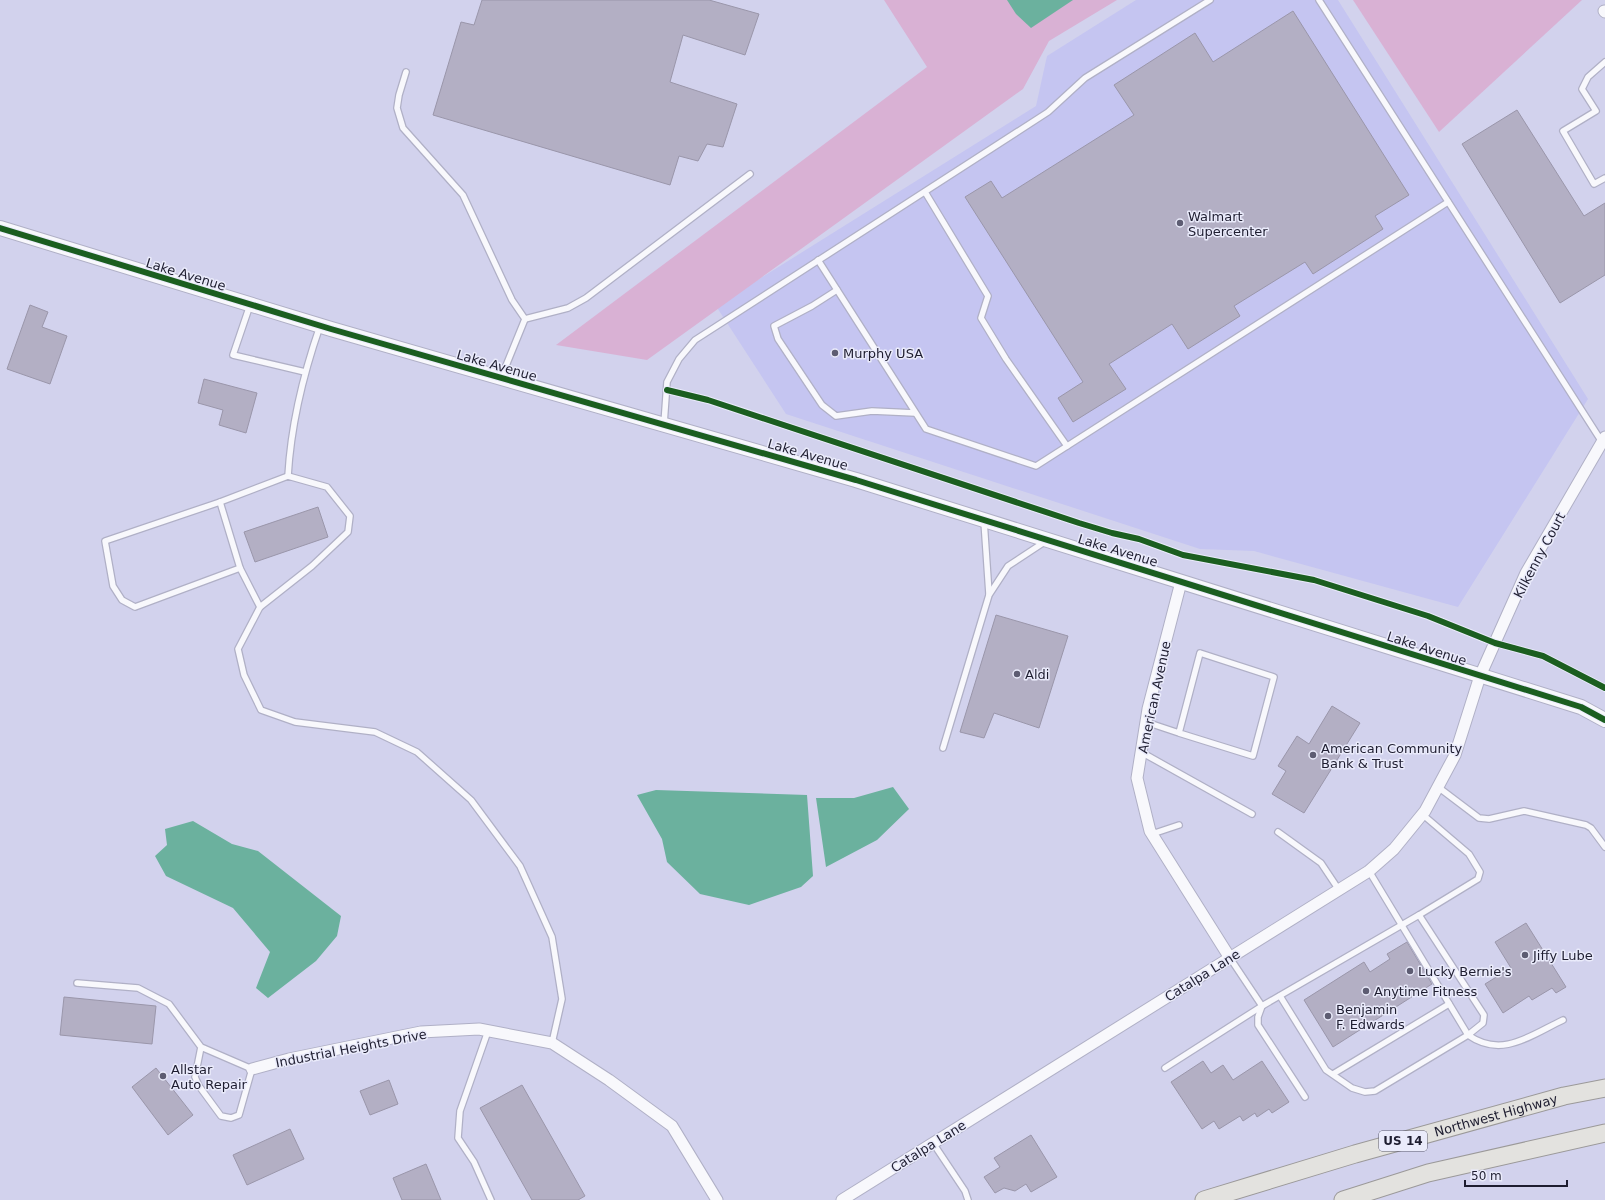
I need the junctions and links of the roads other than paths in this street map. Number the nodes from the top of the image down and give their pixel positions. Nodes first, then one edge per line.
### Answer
1 (1210, 0) edge
2 (1319, 0) edge
3 (1605, 62) edge
4 (406, 72) dead end
5 (750, 174) dead end
6 (1605, 178) edge
7 (925, 192) junction
8 (1448, 202) junction
9 (0, 228) edge
10 (818, 260) junction
11 (837, 290) junction
12 (250, 305) junction
13 (525, 319) junction
14 (320, 326) junction
15 (305, 372) junction
16 (501, 378) junction
17 (915, 413) junction
18 (664, 424) junction
19 (1604, 440) edge
20 (1067, 446) junction
21 (288, 476) junction
22 (220, 502) junction
23 (984, 520) junction
24 (1048, 540) junction
25 (240, 568) junction
26 (1181, 582) junction
27 (988, 595) junction
28 (260, 607) junction
29 (1480, 676) junction
30 (1605, 720) edge
31 (1146, 722) junction
32 (1179, 733) junction
33 (943, 748) dead end
34 (1141, 752) junction
35 (1438, 787) junction
36 (1252, 814) dead end
37 (1422, 814) junction
38 (1180, 825) dead end
39 (1278, 832) dead end
40 (1152, 834) junction
41 (1605, 847) edge
42 (1369, 871) junction
43 (1339, 890) junction
44 (1419, 915) junction
45 (1401, 926) junction
46 (1230, 958) junction
47 (77, 983) dead end
48 (1280, 996) junction
49 (1449, 1004) junction
50 (1262, 1006) junction
51 (1563, 1020) dead end
52 (488, 1031) junction
53 (1468, 1035) junction
54 (552, 1043) junction
55 (201, 1046) junction
56 (1165, 1068) dead end
57 (252, 1069) junction
58 (1333, 1074) junction
59 (1605, 1088) edge
60 (1305, 1097) dead end
61 (1605, 1134) edge
62 (933, 1143) junction
63 (492, 1200) edge
64 (717, 1200) edge
65 (842, 1200) edge
66 (968, 1200) edge
67 (1204, 1200) edge
68 (1343, 1200) edge

1 - 7 lane
2 - 8 lane
3 - 6 lane
4 - 13 lane
5 - 13 lane
7 - 10 lane
7 - 20 lane
8 - 19 lane
8 - 20 lane
9 - 12 street, Lake Avenue
10 - 11 lane
10 - 18 lane
11 - 17 lane
11 - 17 lane
12 - 14 street, Lake Avenue
12 - 15 lane
13 - 16 lane
14 - 15 lane
14 - 16 street, Lake Avenue
15 - 21 lane
16 - 18 street, Lake Avenue
17 - 20 lane
18 - 23 street, Lake Avenue
19 - 29 street, Kilkenny Court
21 - 22 lane
21 - 28 lane
22 - 25 lane
22 - 25 lane
23 - 24 street, Lake Avenue
23 - 27 lane
24 - 26 street, Lake Avenue
24 - 27 lane
25 - 28 lane
26 - 29 street, Lake Avenue
26 - 31 street, American Avenue
27 - 33 lane
28 - 54 lane
29 - 30 street, Lake Avenue
29 - 35 street, Catalpa Lane
31 - 32 lane
31 - 34 street, American Avenue
32 - 32 lane
34 - 36 lane
34 - 40 street, American Avenue
35 - 37 street, Catalpa Lane
35 - 41 lane
37 - 42 street, Catalpa Lane
37 - 44 lane
38 - 40 lane
39 - 43 lane
40 - 46 street, American Avenue
42 - 43 street, Catalpa Lane
42 - 45 lane
43 - 46 street, Catalpa Lane
44 - 45 lane
44 - 53 lane
45 - 48 lane
45 - 49 lane
46 - 50 lane
46 - 62 street, Catalpa Lane
47 - 55 lane
48 - 50 lane
48 - 58 lane
49 - 53 lane
49 - 58 lane
50 - 56 lane
50 - 60 lane
51 - 53 lane
52 - 54 street, Industrial Heights Drive
52 - 57 street, Industrial Heights Drive
52 - 63 lane
53 - 58 lane
54 - 64 street, Industrial Heights Drive
55 - 57 lane
55 - 57 lane
59 - 67 main road, Northwest Highway / US 14
61 - 68 main road
62 - 65 street, Catalpa Lane
62 - 66 lane

